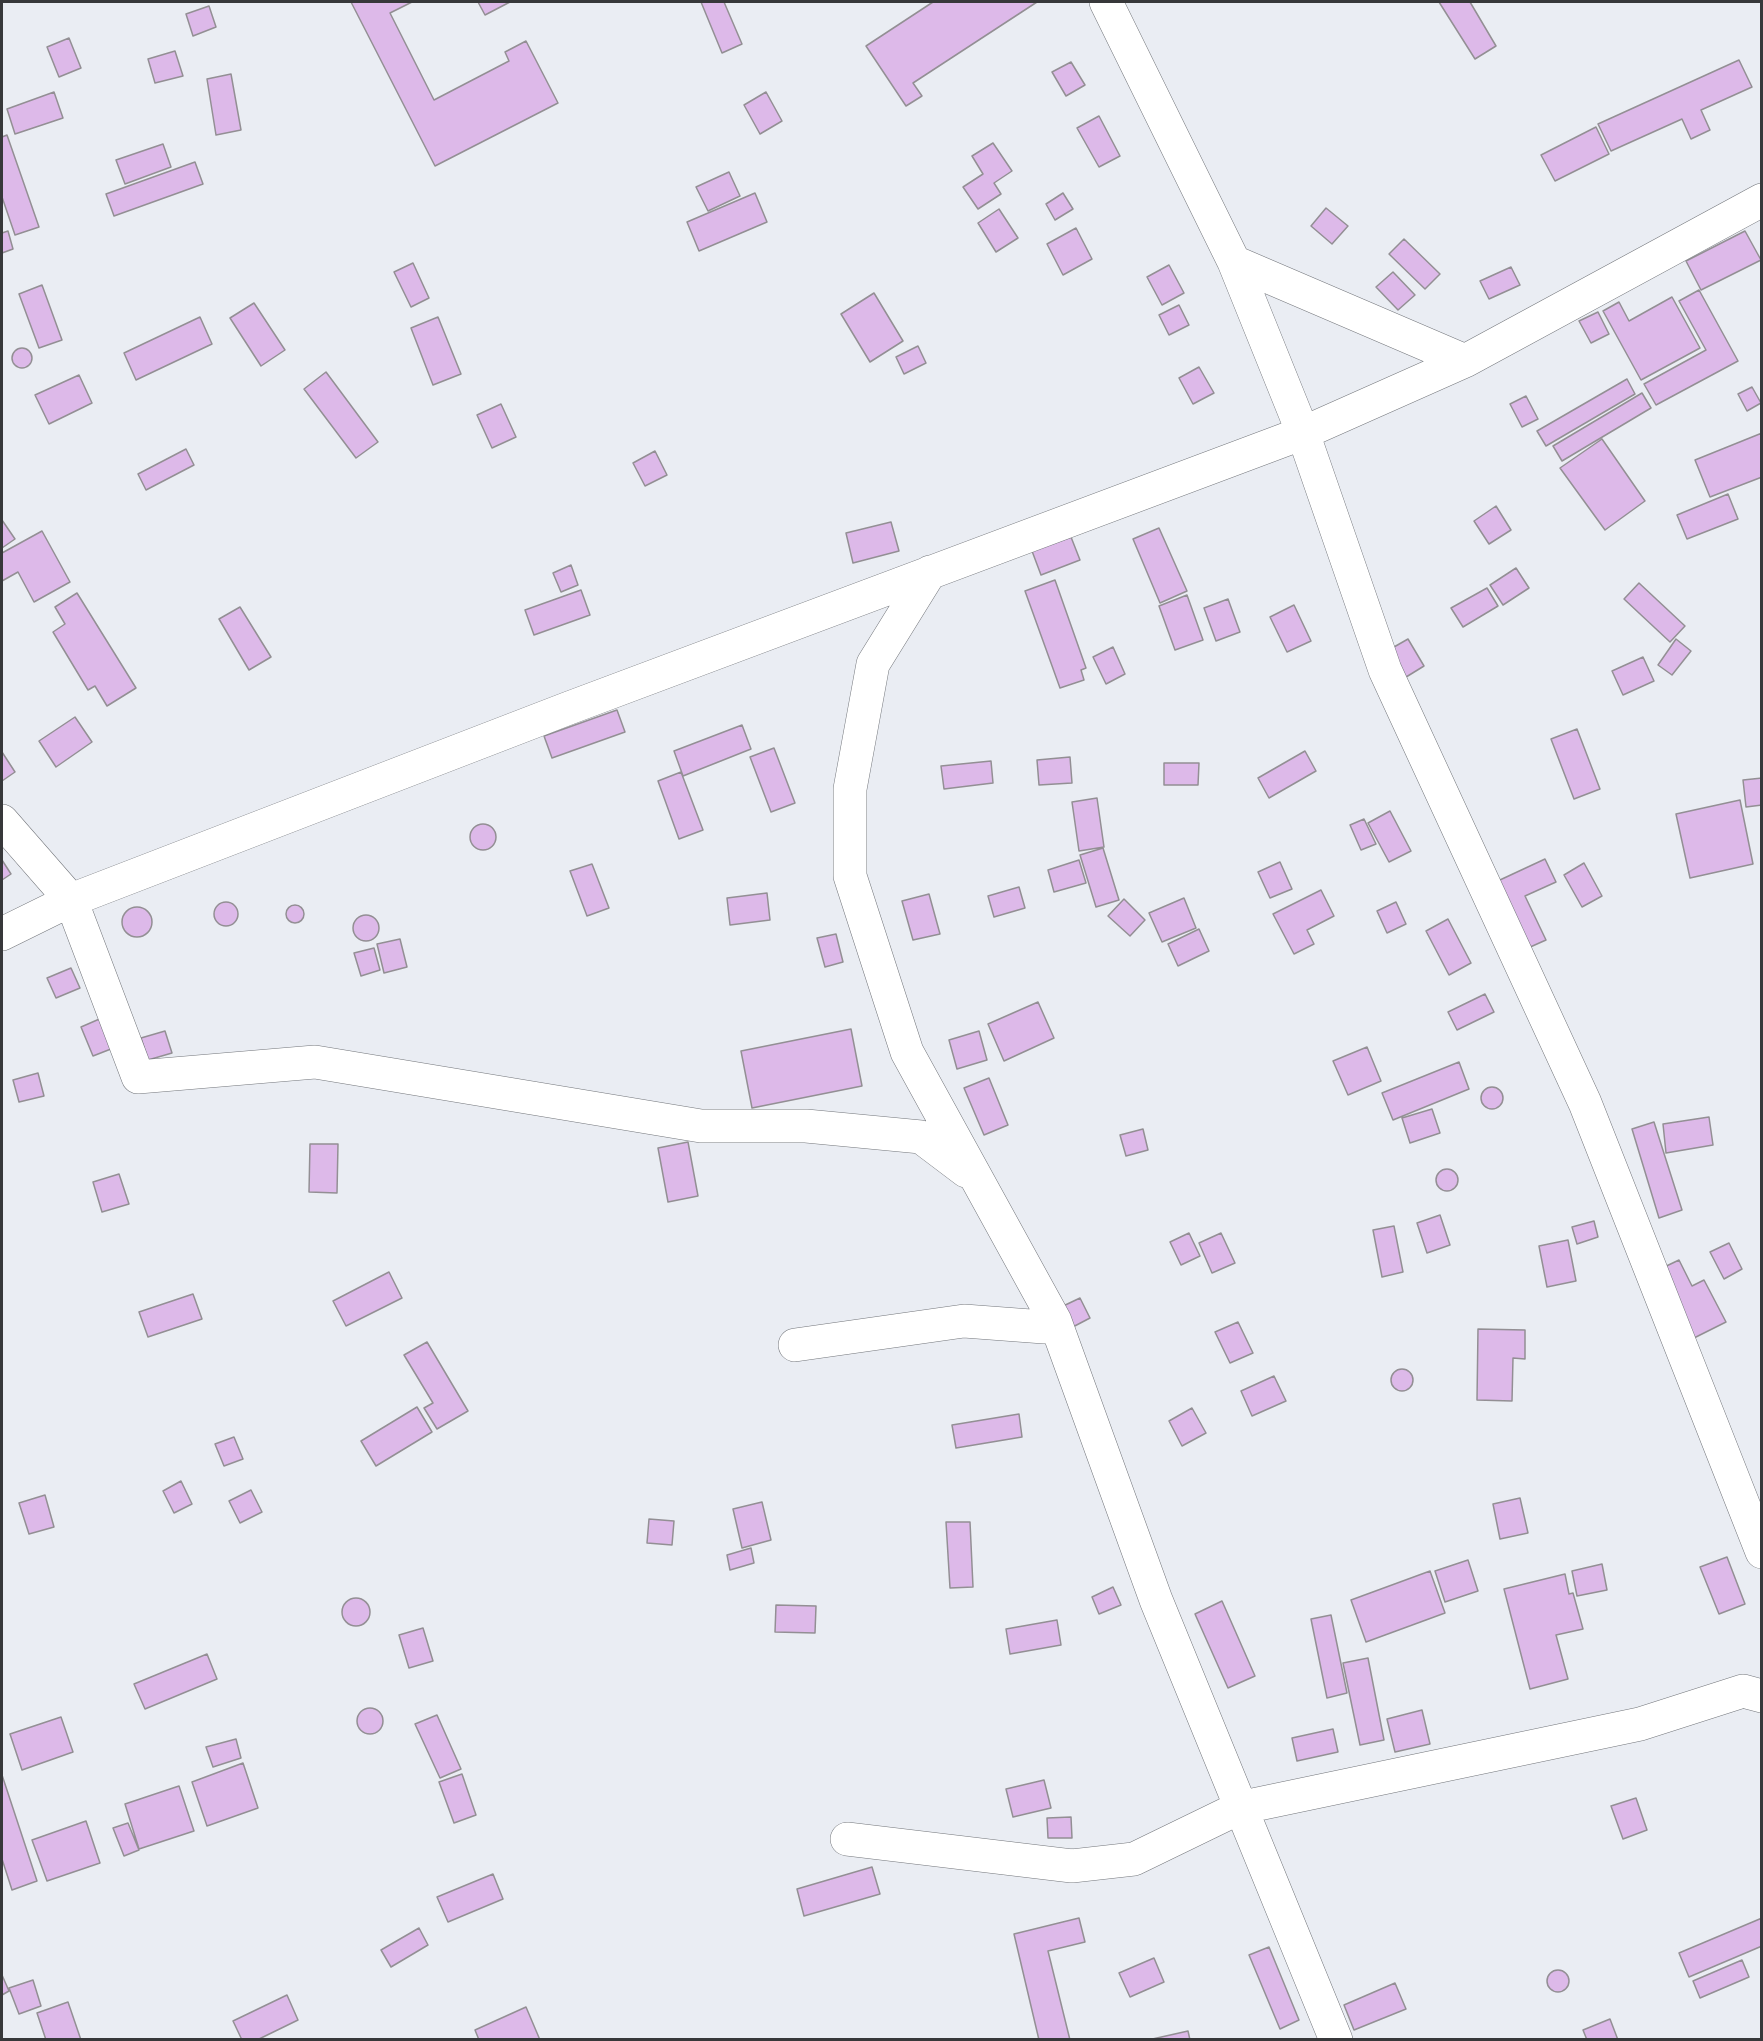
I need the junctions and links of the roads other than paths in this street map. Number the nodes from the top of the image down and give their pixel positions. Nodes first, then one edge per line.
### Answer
1 (1106, 2) edge
2 (1761, 200) edge
3 (1234, 262) junction
4 (1465, 361) junction
5 (1303, 433) junction
6 (930, 572) junction
7 (2, 821) edge
8 (71, 900) junction
9 (2, 934) edge
10 (975, 1177) junction
11 (1055, 1321) junction
12 (795, 1345) dead end
13 (1761, 1552) edge
14 (1761, 1696) edge
15 (1239, 1808) junction
16 (847, 1839) dead end
17 (1336, 2040) edge

1 - 3 street
2 - 4 street
3 - 4 street
3 - 5 street
4 - 5 street
5 - 6 street
5 - 13 street
6 - 8 street
6 - 10 street
7 - 8 street
8 - 9 street
8 - 10 street
10 - 11 street
11 - 12 street
11 - 15 street
14 - 15 street
15 - 16 street
15 - 17 street

